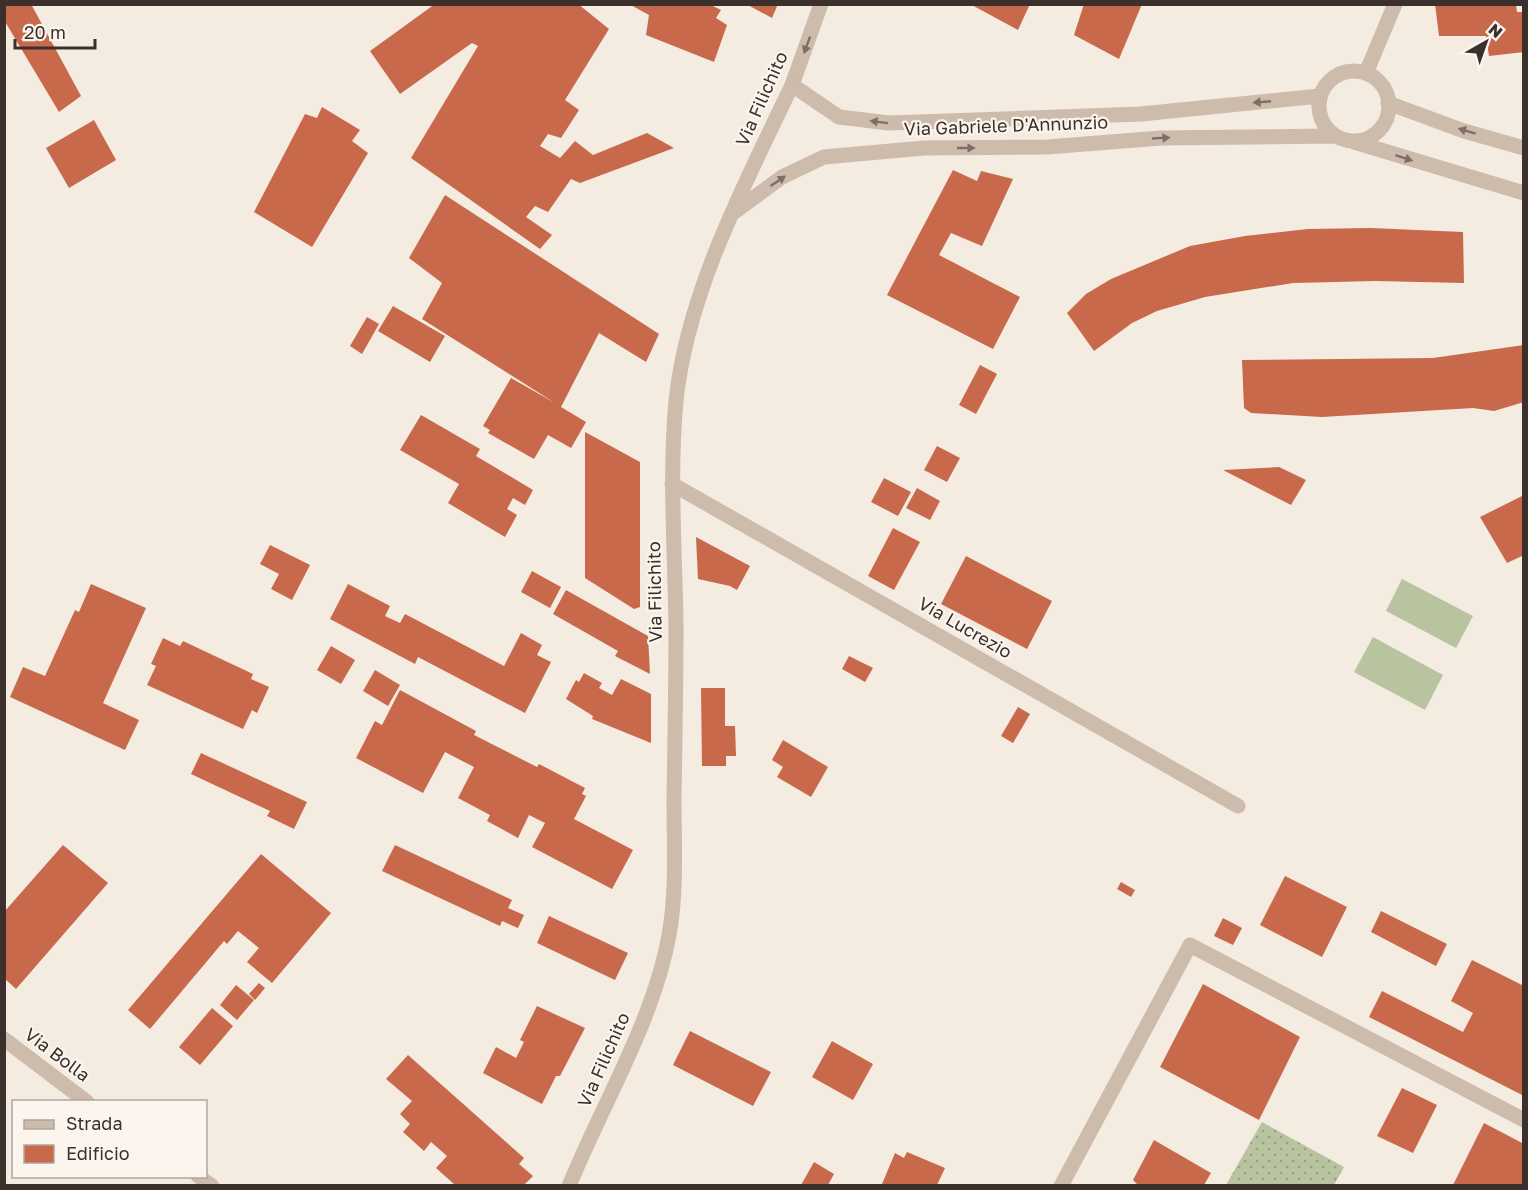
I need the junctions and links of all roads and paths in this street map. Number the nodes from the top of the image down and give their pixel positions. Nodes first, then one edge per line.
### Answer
1 (821, 4) edge
2 (1395, 4) edge
3 (1366, 73) junction
4 (792, 85) junction
5 (1320, 96) junction
6 (1388, 103) junction
7 (1342, 138) junction
8 (1524, 148) edge
9 (1524, 193) edge
10 (730, 215) junction
11 (672, 484) junction
12 (1238, 806) dead end
13 (4, 1039) edge
14 (86, 1100) edge
15 (1524, 1120) edge
16 (569, 1185) edge
17 (1061, 1185) edge

1 -> 4 street, Via Filichito
2 - 3 street
3 - 5 street
3 - 6 street
5 -> 4 street, Via Gabriele D'Annunzio
4 - 10 street, Via Filichito
5 - 7 street
6 - 7 street, Via Gabriele D'Annunzio
8 -> 6 street
7 -> 9 street, Via Gabriele D'Annunzio
10 -> 7 street, Via Gabriele D'Annunzio
10 - 11 street, Via Filichito
11 - 12 street, Via Lucrezio
11 - 16 street, Via Filichito
13 - 14 street, Via Bolla
15 - 17 street

